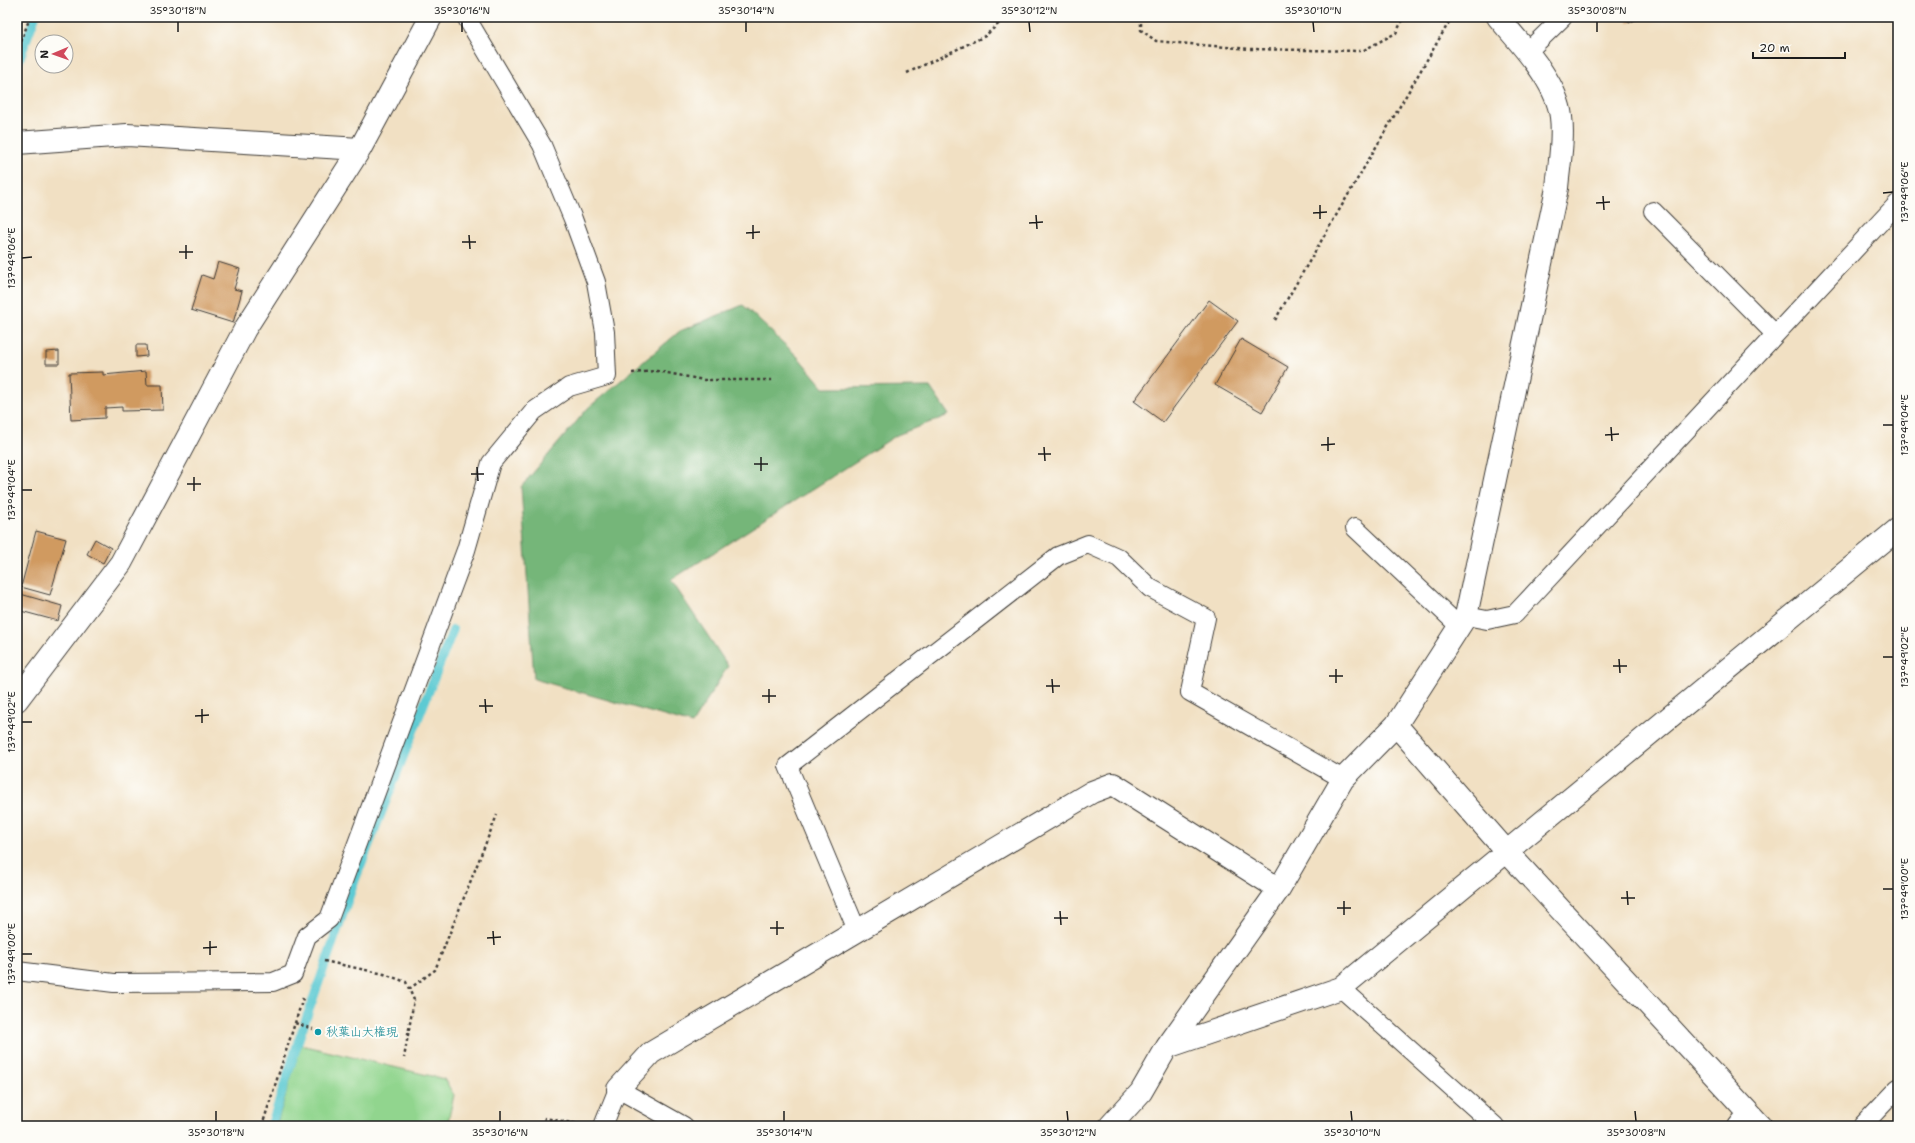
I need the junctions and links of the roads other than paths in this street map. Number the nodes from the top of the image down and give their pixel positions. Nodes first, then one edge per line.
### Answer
1 (431, 17) edge
2 (466, 17) edge
3 (1498, 17) edge
4 (1563, 17) edge
5 (1527, 52) junction
6 (17, 143) edge
7 (360, 149) junction
8 (1898, 203) edge
9 (1653, 211) dead end
10 (1775, 334) junction
11 (1355, 528) dead end
12 (1898, 529) edge
13 (1463, 621) junction
14 (17, 700) edge
15 (1396, 725) junction
16 (1343, 779) junction
17 (1507, 852) junction
18 (1279, 889) junction
19 (858, 931) junction
20 (17, 972) edge
21 (1341, 988) junction
22 (1167, 1047) junction
23 (1898, 1088) edge
24 (618, 1089) junction
25 (1748, 1121) edge
26 (603, 1126) edge
27 (684, 1126) edge
28 (1110, 1126) edge
29 (1495, 1126) edge
30 (1862, 1126) edge

1 - 7 street
2 - 20 lane
3 - 5 street
4 - 5 lane
5 - 13 street
6 - 7 street
7 - 14 street
8 - 10 lane
9 - 10 lane
10 - 13 lane
11 - 13 lane
12 - 17 street
13 - 15 street
15 - 16 street
15 - 17 street
16 - 18 street
16 - 19 lane
17 - 21 street
17 - 25 street
18 - 19 street
18 - 22 street
19 - 24 street
21 - 22 street
21 - 29 lane
22 - 28 street
23 - 30 lane
24 - 26 lane
24 - 27 lane

